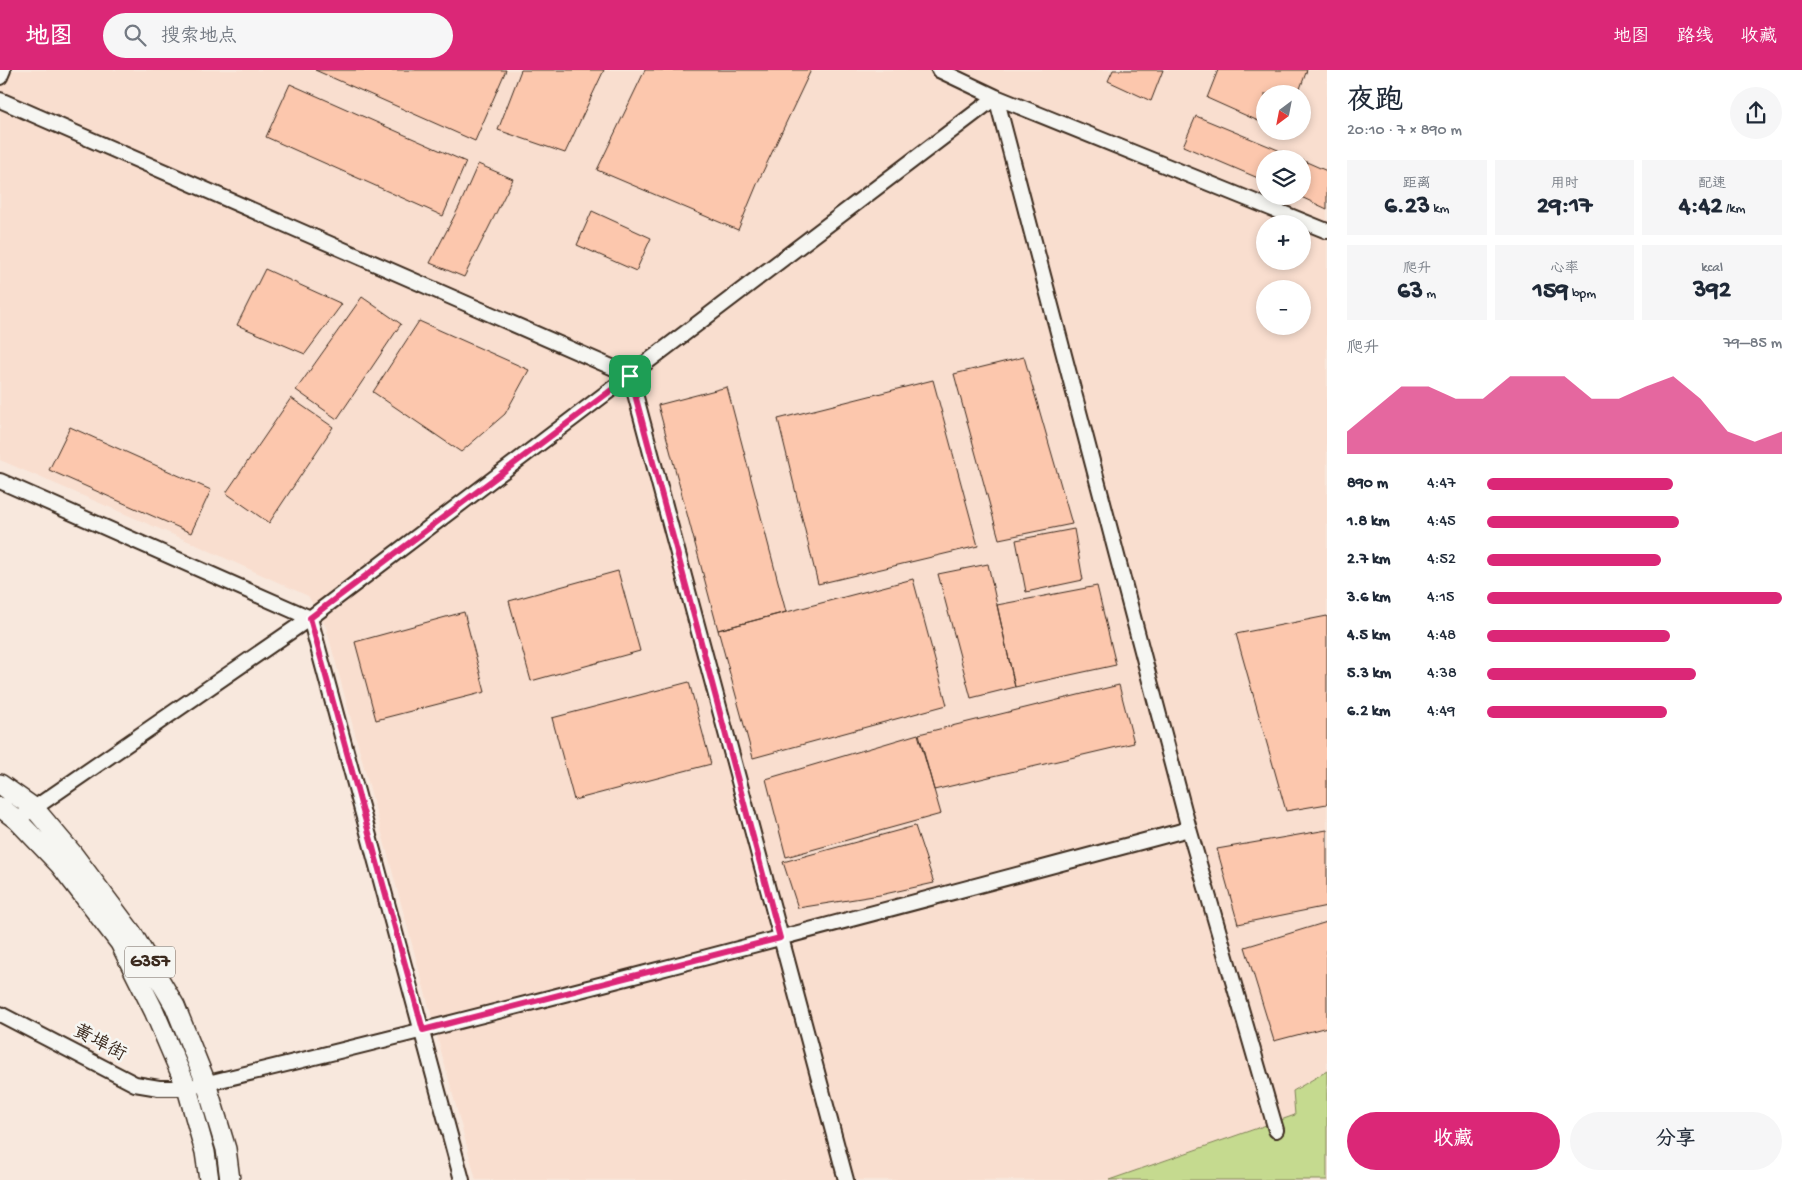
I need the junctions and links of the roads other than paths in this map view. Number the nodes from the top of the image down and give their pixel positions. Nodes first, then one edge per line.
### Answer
1 (3, 70) edge
2 (938, 70) edge
3 (0, 77) edge
4 (996, 97) junction
5 (0, 100) edge
6 (1327, 231) edge
7 (630, 376) junction
8 (0, 481) edge
9 (310, 618) junction
10 (0, 784) edge
11 (0, 807) edge
12 (34, 808) junction
13 (17, 820) junction
14 (1189, 829) junction
15 (780, 938) junction
16 (0, 1014) edge
17 (423, 1030) junction
18 (206, 1083) junction
19 (187, 1088) junction
20 (1276, 1130) dead end
21 (209, 1180) edge
22 (230, 1180) edge
23 (462, 1180) edge
24 (846, 1180) edge

1 - 3 street
2 - 4 street
4 - 6 street
4 - 7 street
4 - 14 street
5 - 7 street
7 - 9 street
7 - 15 street
8 - 9 street
9 - 12 street
9 - 17 street
10 - 12 highway, G357
11 - 13 highway, G357
12 - 13 street
12 - 18 highway, G357
13 - 19 highway, G357
14 - 15 street, 黄埠街
14 - 20 street
15 - 17 street, 黄埠街
15 - 24 street
16 - 19 street, 黄埠街
17 - 18 street, 黄埠街
17 - 23 street
18 - 19 street, 黄埠街
18 - 22 highway, G357
19 - 21 highway, G357

